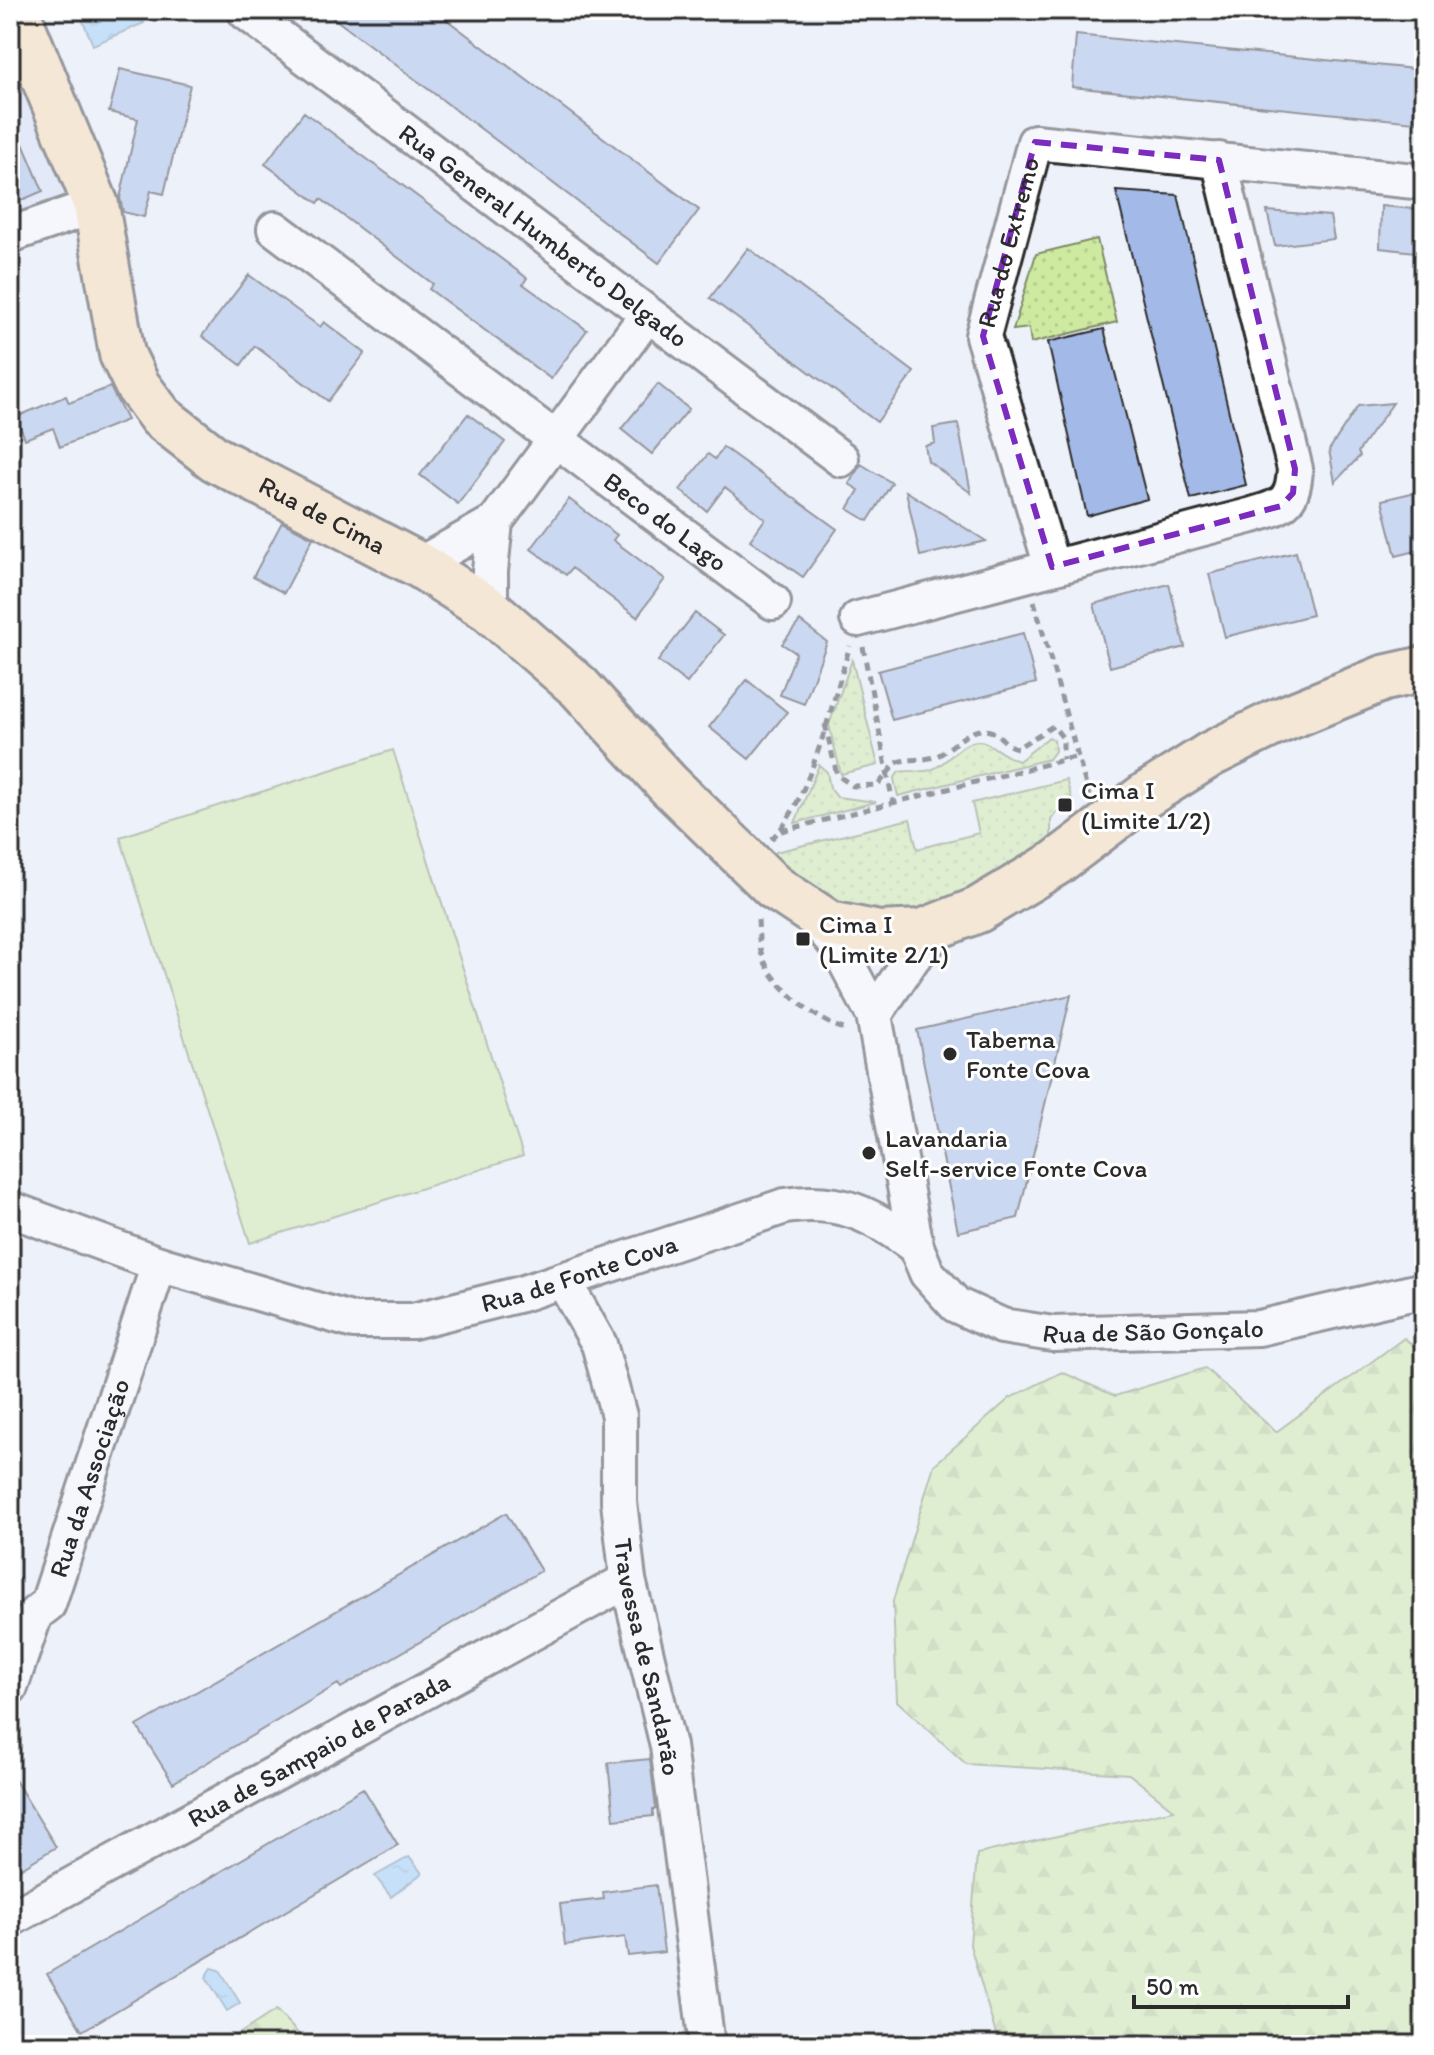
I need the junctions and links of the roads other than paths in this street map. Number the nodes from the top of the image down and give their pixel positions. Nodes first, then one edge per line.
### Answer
1 (16, 10) edge
2 (246, 12) edge
3 (1219, 160) junction
4 (1424, 182) edge
5 (96, 205) junction
6 (275, 229) dead end
7 (10, 235) edge
8 (647, 315) junction
9 (559, 439) junction
10 (841, 459) dead end
11 (495, 522) junction
12 (419, 565) junction
13 (1039, 570) junction
14 (773, 602) dead end
15 (490, 610) junction
16 (858, 619) road end
17 (1424, 669) edge
18 (789, 897) junction
19 (946, 922) junction
20 (876, 1023) junction
21 (10, 1209) edge
22 (916, 1247) junction
23 (159, 1264) junction
24 (563, 1280) junction
25 (1424, 1290) edge
26 (628, 1580) junction
27 (10, 1687) edge
28 (10, 1919) edge
29 (707, 2045) edge

1 - 5 main road, Rua de Cima
2 - 8 street, Rua General Humberto Delgado
3 - 4 street, Rua do Extremo
3 - 13 street
3 - 13 street, Rua do Extremo
5 - 7 street
5 - 12 main road, Rua de Cima
6 - 9 street, Beco do Lago
8 - 9 street
8 - 10 street, Rua General Humberto Delgado
9 - 11 street
9 - 14 street, Beco do Lago
11 - 12 street
11 - 15 street
12 - 15 main road, Rua de Cima
13 - 16 street
15 - 18 main road, Rua de Cima
17 - 19 main road, Rua de Cima
18 - 19 main road, Rua de Cima
18 - 20 street
19 - 20 street
20 - 22 street
21 - 23 street, Rua de Fonte Cova
22 - 24 street, Rua de Fonte Cova
22 - 25 street, Rua de São Gonçalo
23 - 24 street, Rua de Fonte Cova
23 - 27 street, Rua da Associação
24 - 26 street, Travessa de Sandarão
26 - 28 street, Rua de Sampaio de Parada
26 - 29 street, Travessa de Sandarão

